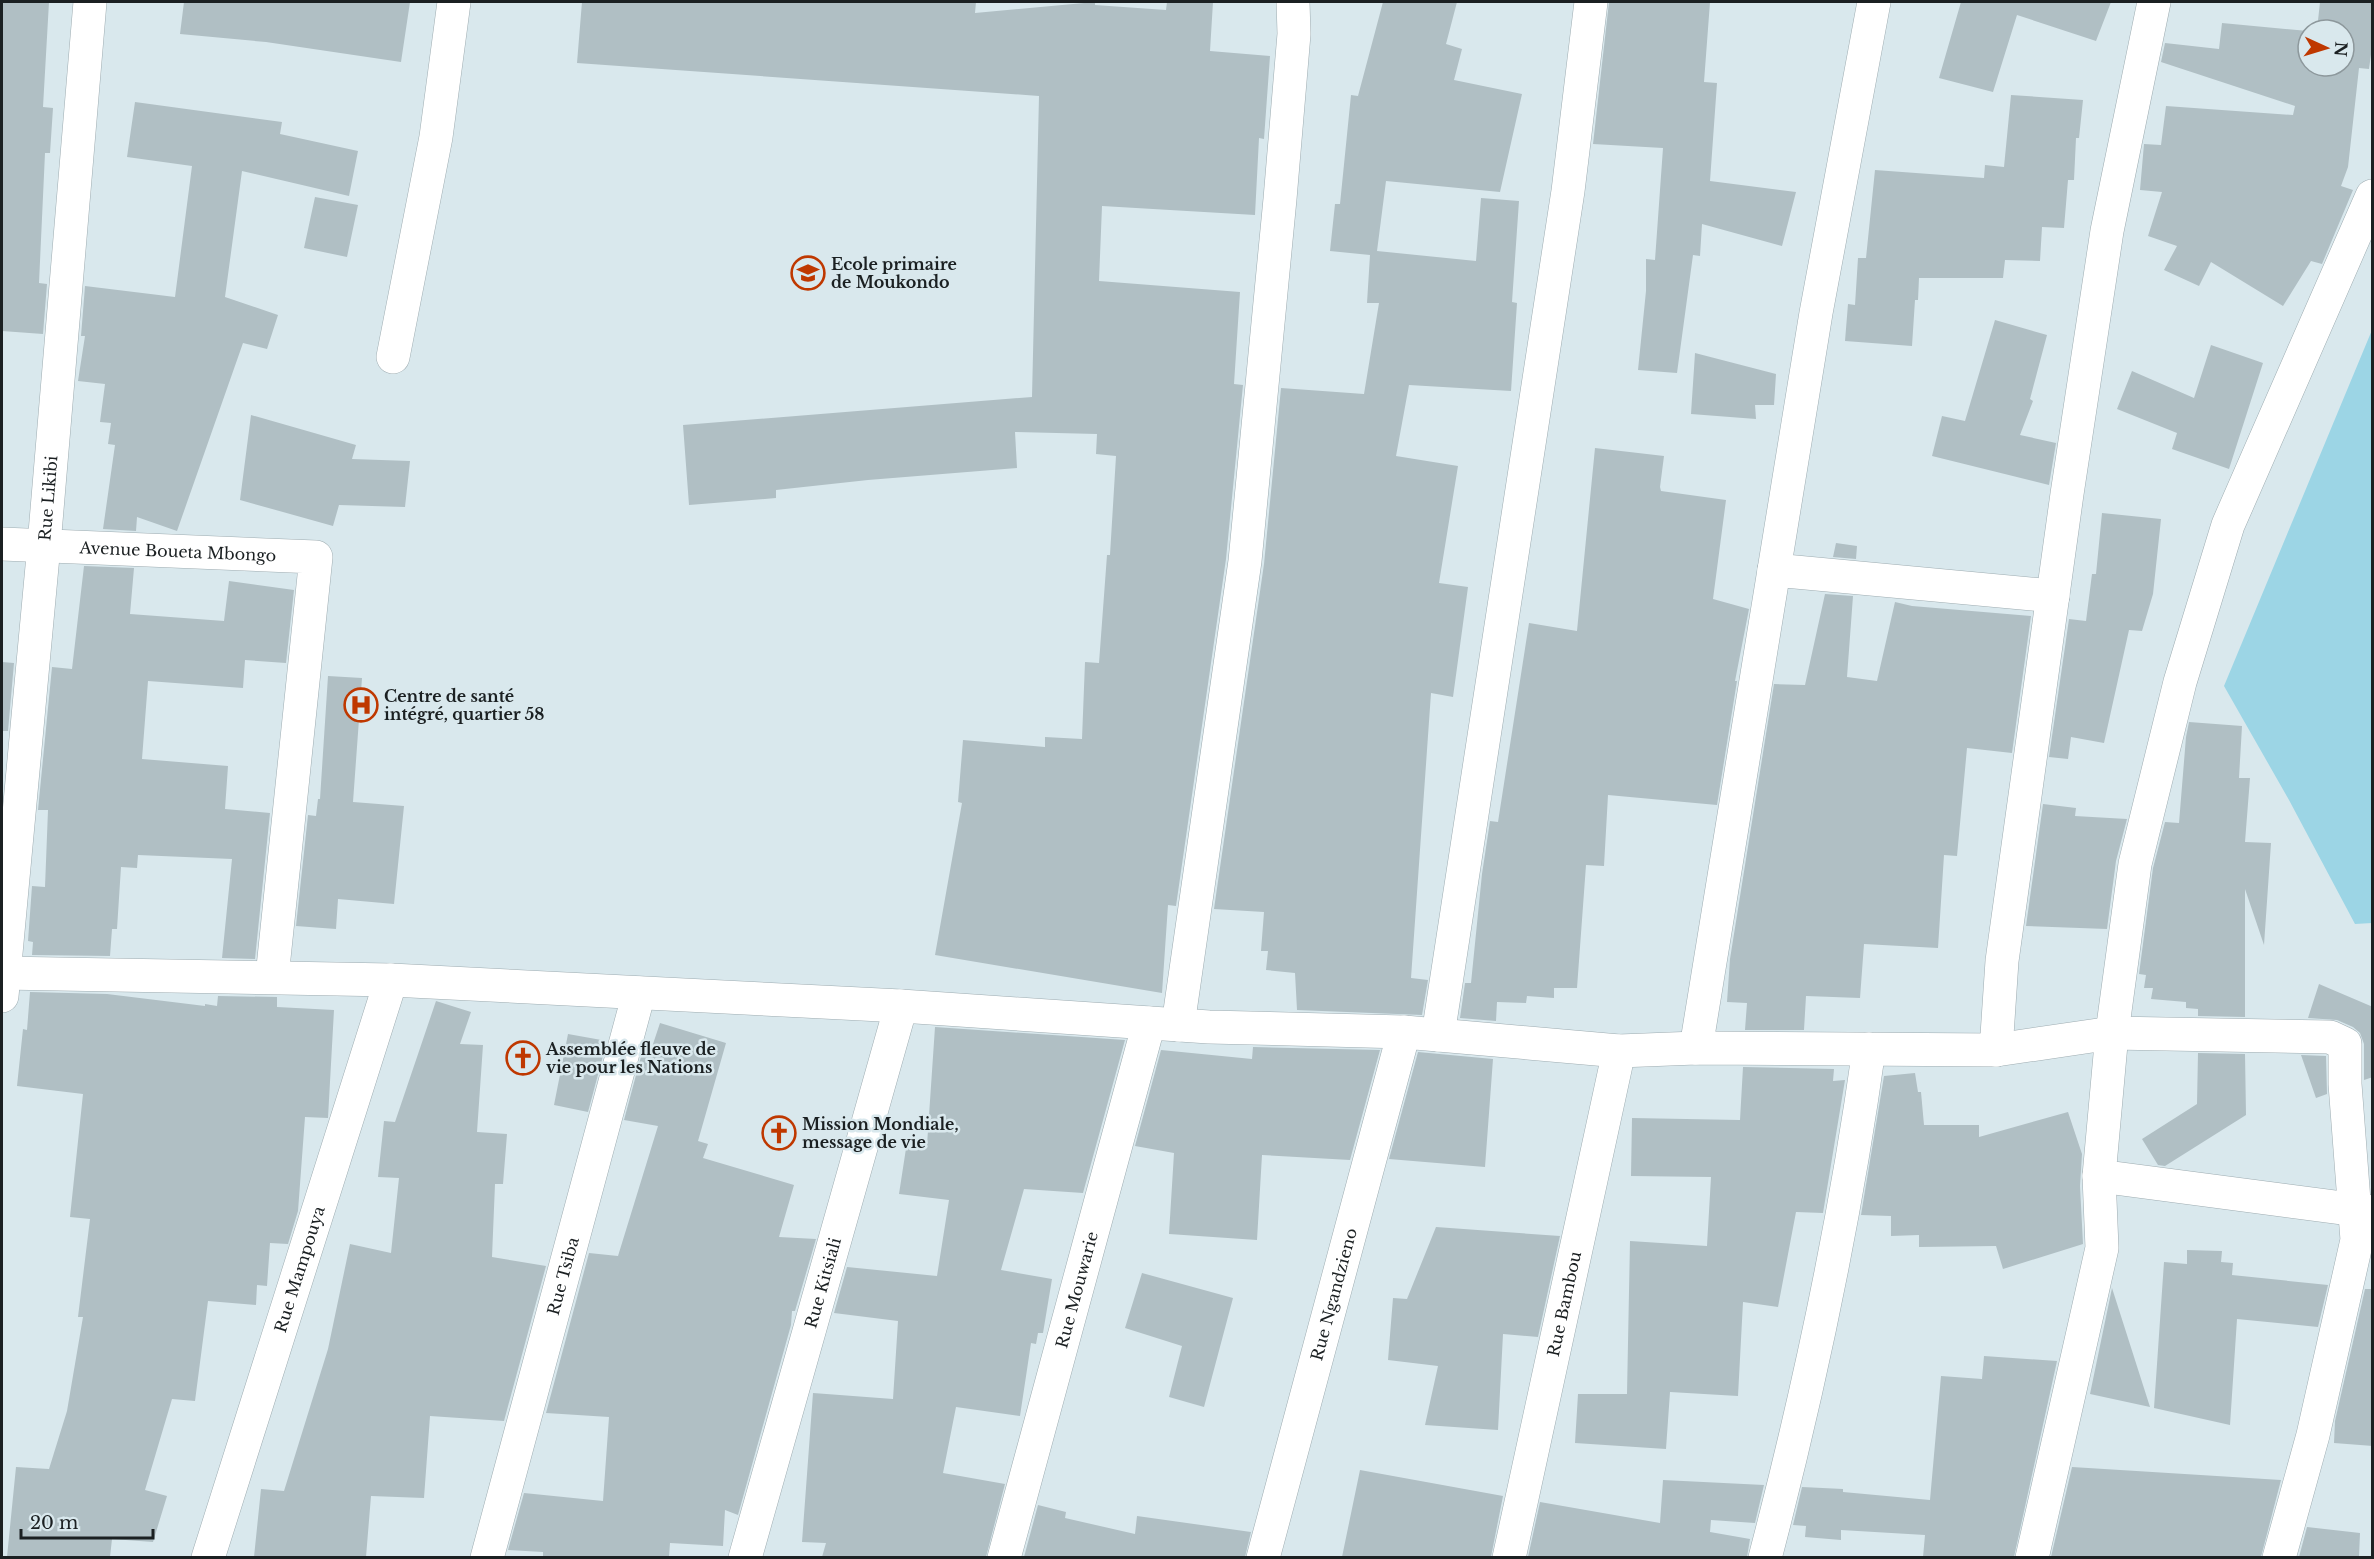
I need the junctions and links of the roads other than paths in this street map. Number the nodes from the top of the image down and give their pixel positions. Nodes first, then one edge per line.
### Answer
1 (90, 2) edge
2 (454, 2) edge
3 (1293, 2) edge
4 (1591, 2) edge
5 (1874, 2) edge
6 (2154, 2) edge
7 (2373, 196) edge
8 (393, 357) dead end
9 (2, 544) edge
10 (44, 545) junction
11 (1774, 570) junction
12 (2053, 596) junction
13 (272, 977) junction
14 (392, 980) junction
15 (3, 981) edge
16 (639, 993) junction
17 (901, 1006) junction
18 (1164, 1024) junction
19 (1404, 1032) junction
20 (2112, 1033) junction
21 (1438, 1035) junction
22 (1696, 1048) junction
23 (1869, 1049) junction
24 (1996, 1050) junction
25 (1619, 1051) junction
26 (2099, 1176) junction
27 (2364, 1210) edge
28 (208, 1557) edge
29 (487, 1557) edge
30 (745, 1557) edge
31 (1004, 1557) edge
32 (1263, 1557) edge
33 (1509, 1557) edge
34 (1765, 1557) edge
35 (2032, 1557) edge
36 (2279, 1557) edge

1 - 10 street, Rue Likibi
2 - 8 street
3 - 18 street, Rue Mouwarie
4 - 21 street
5 - 11 street
6 - 12 street
7 - 20 street
9 - 10 street, Avenue Boueta Mbongo
10 - 13 street, Avenue Boueta Mbongo
10 - 15 street, Rue Likibi
11 - 12 street
11 - 22 street
12 - 24 street
13 - 14 street
13 - 15 street
14 - 16 street
14 - 28 street, Rue Mampouya
16 - 17 street
16 - 29 street, Rue Tsiba
17 - 18 street
17 - 30 street, Rue Kitsiali
18 - 19 street
18 - 31 street, Rue Mouwarie
19 - 21 street
19 - 32 street, Rue Ngandzieno
20 - 24 street
20 - 26 street
20 - 27 street
21 - 25 street
22 - 23 street
22 - 25 street
23 - 24 street
23 - 34 street
25 - 33 street, Rue Bambou
26 - 27 street
26 - 35 street
27 - 36 street

